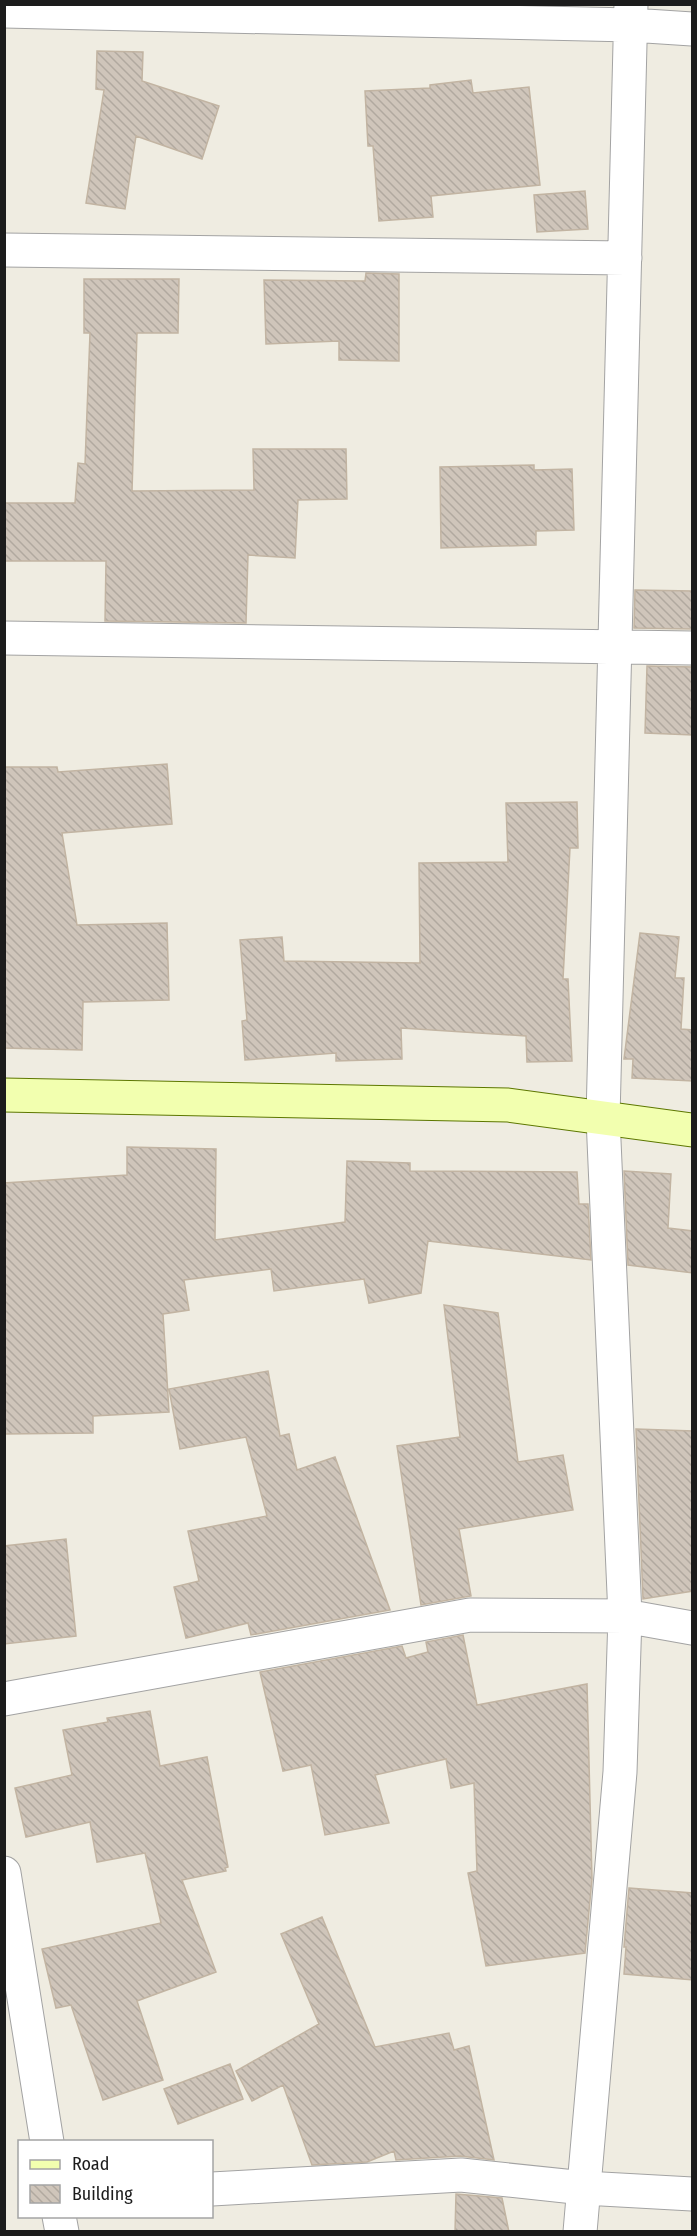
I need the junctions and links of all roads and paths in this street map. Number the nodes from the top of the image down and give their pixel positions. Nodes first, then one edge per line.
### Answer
1 (4, 11) edge
2 (631, 15) edge
3 (693, 28) edge
4 (4, 250) edge
5 (625, 258) junction
6 (4, 638) edge
7 (615, 648) junction
8 (693, 648) edge
9 (4, 1095) edge
10 (603, 1118) junction
11 (693, 1130) edge
12 (625, 1616) junction
13 (693, 1628) edge
14 (4, 1699) edge
15 (4, 1873) edge
16 (47, 2140) edge
17 (584, 2188) junction
18 (213, 2189) edge
19 (693, 2194) edge
20 (580, 2232) edge

1 - 2 street
2 - 3 street
2 - 5 street
4 - 5 street
5 - 7 street
6 - 7 street
7 - 8 street
7 - 10 street
9 - 10 main road
10 - 11 main road
10 - 12 street
12 - 13 street
12 - 14 street
12 - 17 street
15 - 16 street
17 - 18 street
17 - 19 street
17 - 20 street

